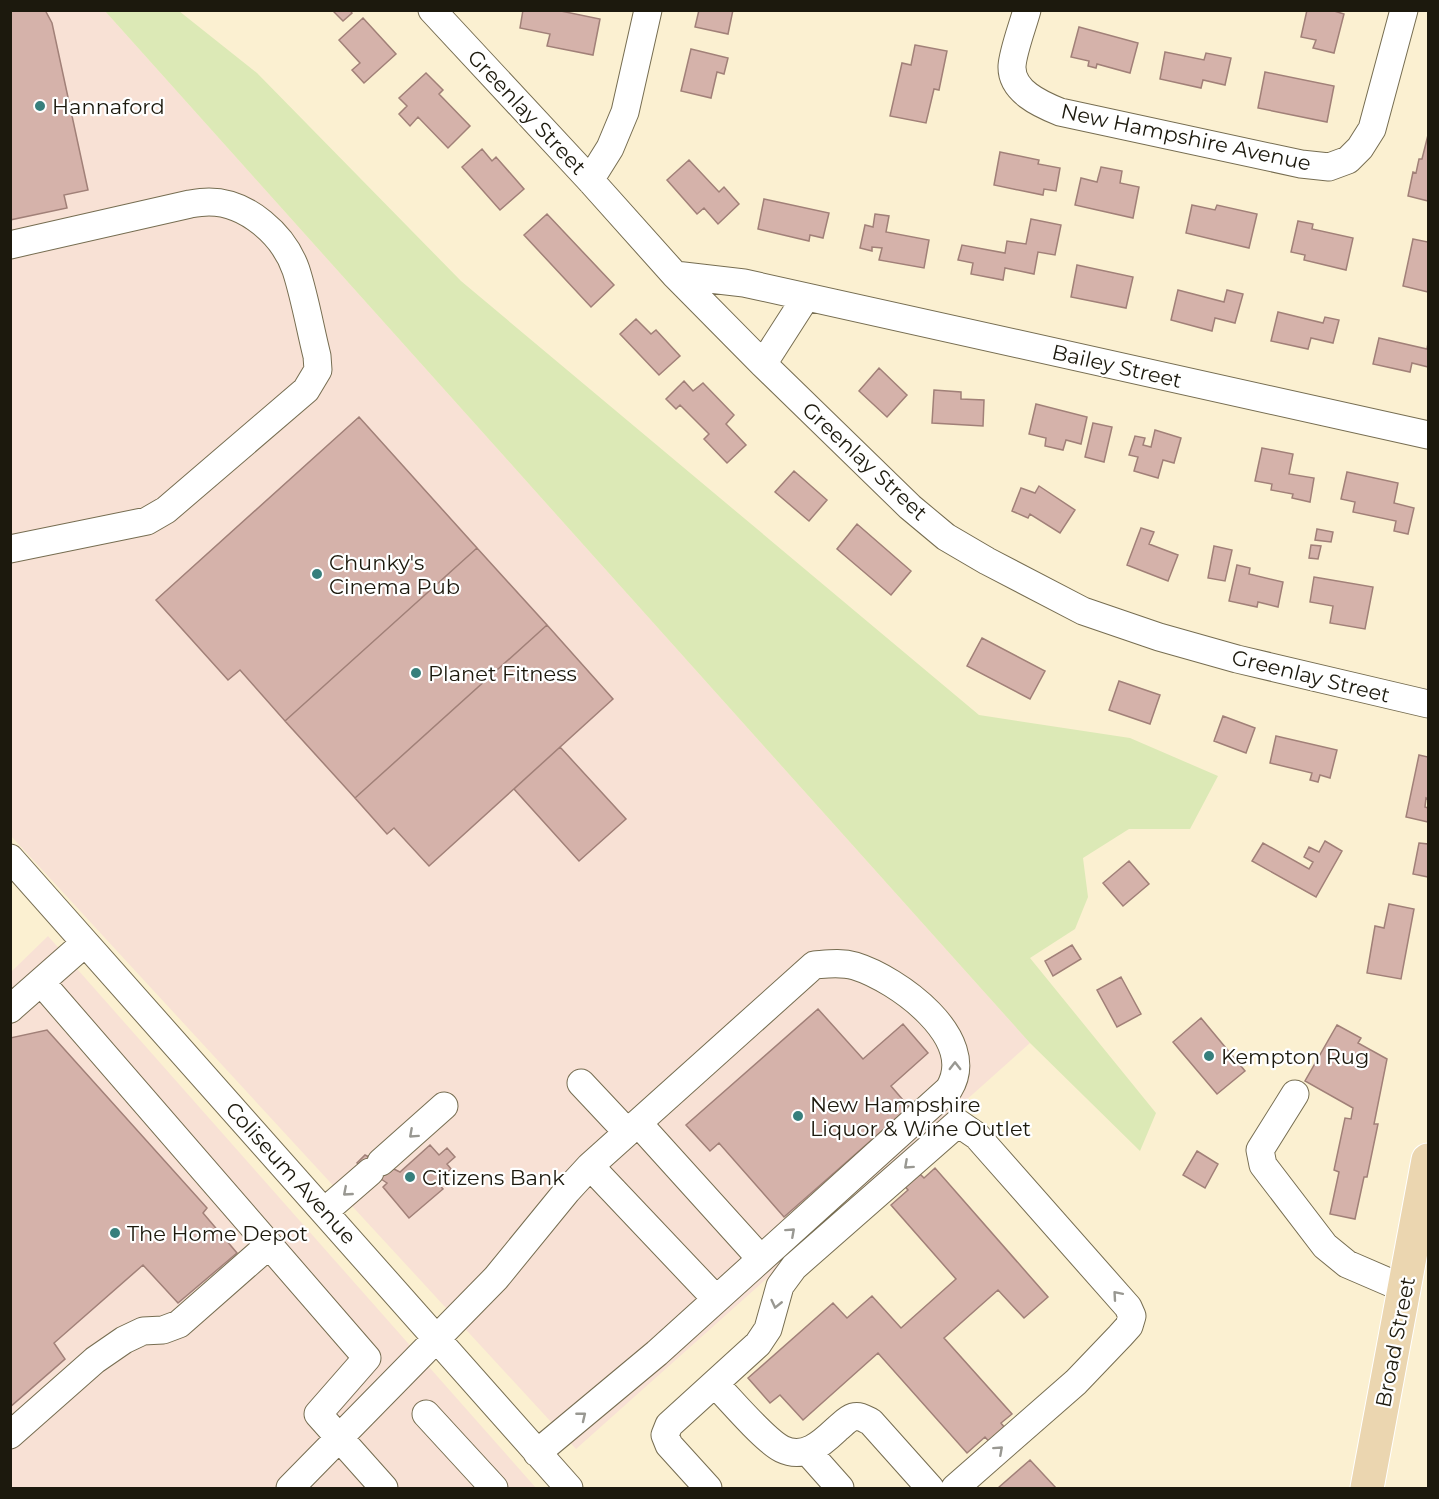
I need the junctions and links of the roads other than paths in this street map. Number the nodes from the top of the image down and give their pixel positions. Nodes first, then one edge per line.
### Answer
1 (432, 10) edge
2 (648, 10) edge
3 (1027, 10) edge
4 (1404, 10) edge
5 (591, 180) junction
6 (10, 245) edge
7 (675, 275) junction
8 (806, 297) junction
9 (763, 364) junction
10 (1428, 435) edge
11 (10, 549) edge
12 (1428, 704) edge
13 (10, 858) edge
14 (85, 943) junction
15 (41, 982) junction
16 (10, 1010) edge
17 (581, 1083) dead end
18 (1295, 1094) dead end
19 (936, 1101) junction
20 (444, 1106) dead end
21 (958, 1123) junction
22 (633, 1128) junction
23 (1428, 1160) edge
24 (590, 1166) junction
25 (325, 1211) junction
26 (268, 1245) junction
27 (761, 1259) junction
28 (1405, 1289) junction
29 (716, 1299) junction
30 (437, 1338) junction
31 (715, 1384) junction
32 (426, 1414) dead end
33 (10, 1435) edge
34 (340, 1438) junction
35 (808, 1452) junction
36 (537, 1453) junction
37 (290, 1488) edge
38 (384, 1488) edge
39 (492, 1488) edge
40 (569, 1488) edge
41 (708, 1488) edge
42 (840, 1488) edge
43 (930, 1488) edge
44 (956, 1488) edge
45 (1367, 1488) edge

1 - 5 street, Greenlay Street
2 - 5 street
3 - 4 street, New Hampshire Avenue
5 - 7 street, Greenlay Street
6 - 11 street
7 - 8 street, Bailey Street
7 - 9 street, Greenlay Street
8 - 9 street
8 - 10 street, Bailey Street
9 - 12 street, Greenlay Street
13 - 14 street, Coliseum Avenue
14 - 15 street
14 - 25 street, Coliseum Avenue
15 - 16 street
15 - 26 street
17 - 22 street
18 - 28 street
19 - 21 street
19 -> 22 street
27 -> 19 street
20 -> 25 street
21 -> 31 street
44 -> 21 street
22 - 24 street
22 - 27 street
23 - 28 main road, Broad Street
24 - 29 street
24 - 30 street
25 - 30 street, Coliseum Avenue
26 - 33 street
26 - 34 street
27 - 29 street
28 - 45 main road, Broad Street
36 -> 29 street
30 - 34 street
30 - 36 street, Coliseum Avenue
31 - 35 street
31 - 41 street
32 - 39 street
34 - 37 street
34 - 38 street
35 - 42 street
35 - 43 street
36 - 40 street, Coliseum Avenue

